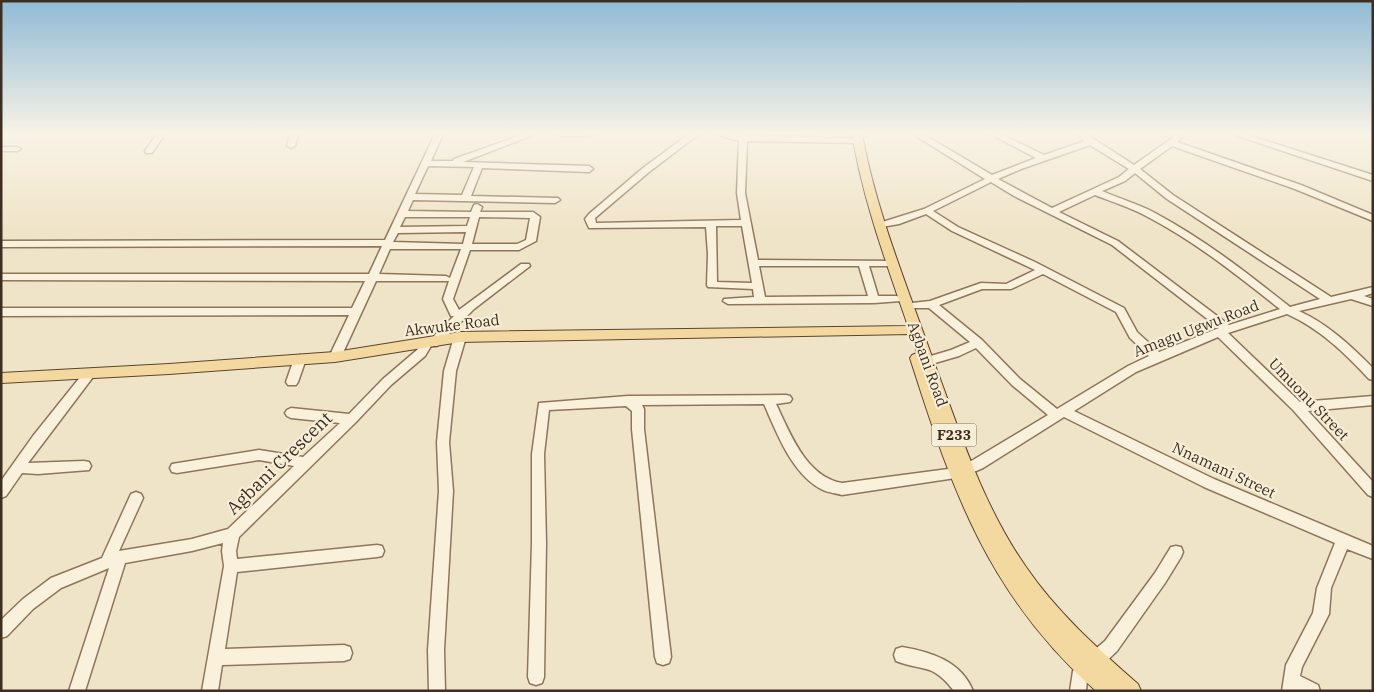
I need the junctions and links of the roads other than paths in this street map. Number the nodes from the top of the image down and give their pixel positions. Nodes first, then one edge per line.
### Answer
1 (424, 166) edge
2 (478, 166) edge
3 (514, 166) edge
4 (651, 166) edge
5 (742, 166) edge
6 (860, 166) edge
7 (862, 166) edge
8 (972, 166) edge
9 (1021, 166) edge
10 (1132, 166) edge
11 (1140, 166) edge
12 (1240, 166) edge
13 (1337, 166) edge
14 (589, 169) dead end
15 (1136, 169) junction
16 (1373, 178) edge
17 (993, 179) junction
18 (1096, 192) junction
19 (410, 198) junction
20 (465, 199) junction
21 (481, 199) junction
22 (555, 200) dead end
23 (927, 211) junction
24 (1052, 211) junction
25 (402, 214) junction
26 (474, 214) junction
27 (1373, 218) edge
28 (747, 223) junction
29 (711, 225) junction
30 (879, 226) junction
31 (471, 229) junction
32 (395, 230) junction
33 (388, 243) junction
34 (1, 244) edge
35 (467, 246) junction
36 (864, 263) junction
37 (888, 263) junction
38 (754, 264) junction
39 (525, 266) dead end
40 (1043, 270) junction
41 (1, 277) edge
42 (372, 277) junction
43 (446, 279) dead end
44 (758, 286) junction
45 (1373, 290) edge
46 (1352, 295) junction
47 (874, 300) junction
48 (1329, 300) junction
49 (728, 301) dead end
50 (760, 301) junction
51 (902, 302) junction
52 (1373, 303) edge
53 (930, 304) junction
54 (1289, 311) junction
55 (1, 312) edge
56 (357, 312) junction
57 (462, 314) junction
58 (912, 330) junction
59 (1224, 330) junction
60 (460, 338) junction
61 (430, 343) junction
62 (978, 344) junction
63 (335, 357) junction
64 (1158, 357) junction
65 (300, 359) junction
66 (928, 361) junction
67 (89, 374) junction
68 (1373, 376) edge
69 (1, 378) edge
70 (292, 382) dead end
71 (786, 399) dead end
72 (768, 400) junction
73 (1373, 400) edge
74 (628, 401) junction
75 (1297, 407) junction
76 (291, 413) dead end
77 (1060, 413) junction
78 (352, 419) junction
79 (305, 463) junction
80 (84, 466) dead end
81 (18, 467) junction
82 (177, 468) dead end
83 (962, 472) junction
84 (1370, 486) edge
85 (1, 492) edge
86 (136, 498) dead end
87 (232, 534) junction
88 (1343, 541) junction
89 (377, 551) dead end
90 (1176, 552) dead end
91 (1373, 553) edge
92 (114, 560) junction
93 (231, 566) junction
94 (1, 632) edge
95 (344, 653) dead end
96 (902, 655) dead end
97 (216, 657) junction
98 (663, 657) dead end
99 (1091, 664) junction
100 (536, 677) dead end
101 (1292, 686) edge
102 (78, 691) edge
103 (210, 691) edge
104 (437, 691) edge
105 (965, 691) edge
106 (1078, 691) edge
107 (1111, 691) edge
108 (1131, 691) edge
109 (1312, 691) edge

1 - 19 street
2 - 20 street
3 - 14 street
4 - 29 street
5 - 28 street
6 - 37 main road, Agbani Road / F233
7 - 30 main road, Agbani Road / F233
8 - 17 street, Umuonu Street
9 - 17 street
10 - 15 street
11 - 15 street
12 - 27 street
13 - 16 street
15 - 18 street
15 - 48 street
17 - 23 street
17 - 24 street, Umuonu Street
18 - 24 street
18 - 54 street
19 - 20 street
19 - 25 street
20 - 21 street
21 - 22 street
21 - 26 street
23 - 30 street
23 - 40 street
24 - 59 street, Umuonu Street
25 - 26 street
25 - 32 street
26 - 31 street
26 - 35 street
28 - 29 street
28 - 38 street
29 - 44 street
30 - 37 main road, Agbani Road / F233
31 - 32 street
31 - 35 street
32 - 33 street
33 - 34 street
33 - 35 street
33 - 42 street
35 - 57 street
36 - 37 street
36 - 38 street
36 - 47 street
37 - 51 main road, Agbani Road / F233
38 - 44 street
39 - 57 street, Agbani Crescent
40 - 53 street
40 - 64 street
41 - 42 street
42 - 43 street
42 - 56 street
44 - 50 street
45 - 46 street, Amagu Ugwu Road
46 - 48 street, Amagu Ugwu Road
46 - 52 street
47 - 50 street
47 - 51 street
48 - 54 street, Amagu Ugwu Road
49 - 50 street
51 - 53 street
51 - 58 main road, Agbani Road / F233
53 - 62 street, Nnamani Street
54 - 59 street, Amagu Ugwu Road
54 - 68 street
55 - 56 street
56 - 63 street
57 - 61 street, Agbani Crescent
58 - 60 main road, Akwuke Road
58 - 66 main road, Agbani Road / F233
58 - 83 main road, Agbani Road / F233
59 - 64 street, Amagu Ugwu Road
59 - 75 street, Umuonu Street
60 - 61 main road, Akwuke Road
60 - 104 street
61 - 63 main road, Akwuke Road
61 - 78 street, Agbani Crescent
62 - 66 street
62 - 77 street, Nnamani Street
63 - 65 main road, Akwuke Road
64 - 77 street, Amagu Ugwu Road
65 - 67 main road, Akwuke Road
65 - 70 street
66 - 83 main road, Agbani Road / F233
67 - 69 main road, Akwuke Road
67 - 81 street
71 - 72 street
72 - 74 street
72 - 83 street
73 - 75 street
74 - 98 street
74 - 100 street
75 - 84 street, Umuonu Street
76 - 78 street
77 - 83 street, Amagu Ugwu Road
77 - 88 street, Nnamani Street
78 - 79 street, Agbani Crescent
79 - 82 street
79 - 87 street, Agbani Crescent
80 - 81 street
81 - 85 street
83 - 99 main road, Agbani Road / F233
86 - 92 street
87 - 92 street, Agbani Crescent
87 - 93 street
88 - 91 street, Nnamani Street
88 - 101 street
89 - 93 street
90 - 99 street
92 - 94 street, Agbani Crescent
92 - 102 street
93 - 97 street
95 - 97 street
96 - 105 street
97 - 103 street
99 - 106 street
99 - 107 main road, Agbani Road / F233
99 - 108 main road, Agbani Road / F233
101 - 109 street

